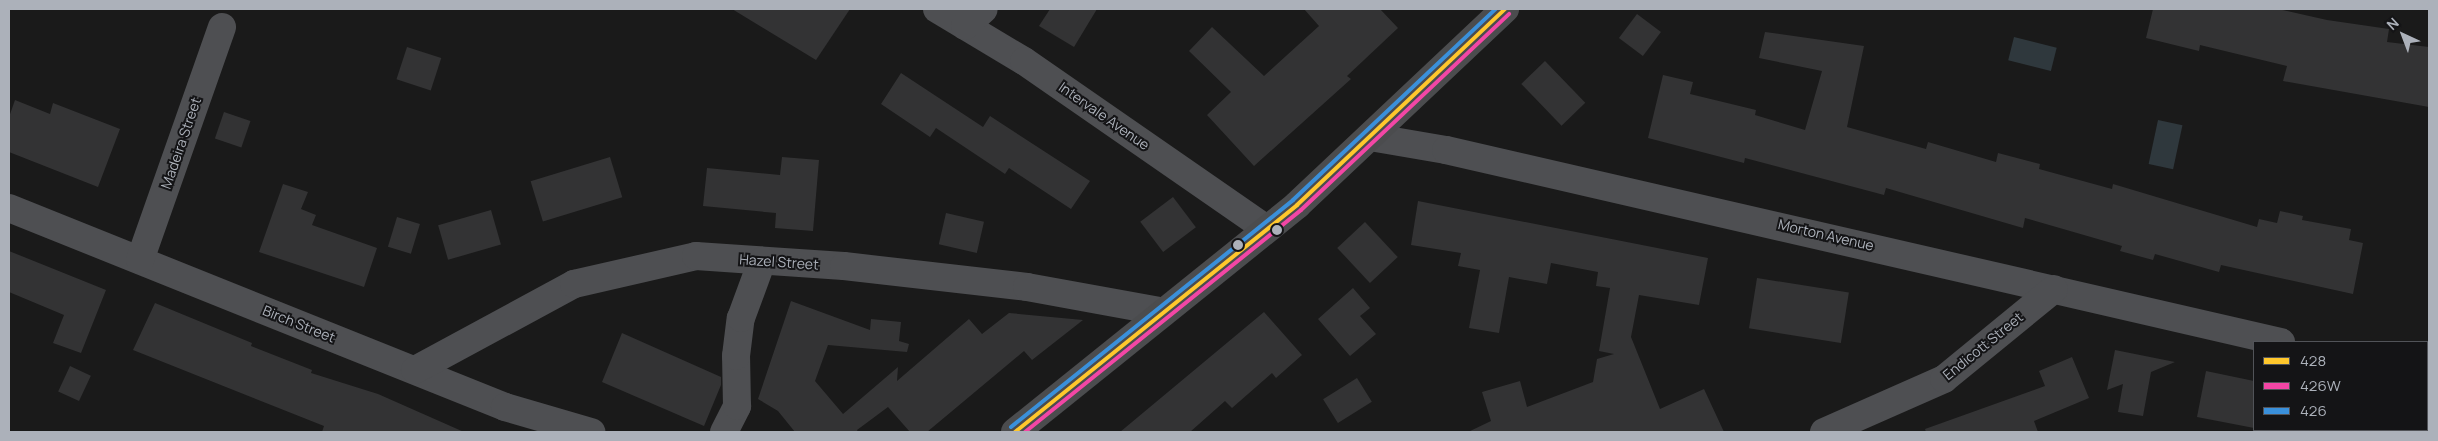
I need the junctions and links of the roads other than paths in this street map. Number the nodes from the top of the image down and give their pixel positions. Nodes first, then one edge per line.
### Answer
1 (937, 9) edge
2 (1505, 9) edge
3 (974, 17) edge
4 (222, 27) dead end
5 (1370, 137) junction
6 (9, 208) edge
7 (1267, 229) junction
8 (140, 260) junction
9 (762, 261) junction
10 (2054, 288) junction
11 (1164, 312) junction
12 (2277, 341) edge
13 (415, 370) junction
14 (591, 432) edge
15 (724, 432) edge
16 (1015, 432) edge
17 (1824, 432) edge

1 - 3 street, Intervale Avenue
2 - 5 main road
3 - 7 street, Intervale Avenue
4 - 8 street, Madeira Street
5 - 7 main road
5 - 10 street, Morton Avenue
6 - 8 street, Birch Street
7 - 11 main road
8 - 13 street, Birch Street
9 - 11 street, Hazel Street
9 - 13 street, Hazel Street
9 - 15 street
10 - 12 street, Morton Avenue
10 - 17 street, Endicott Street
11 - 16 main road
13 - 14 street, Birch Street

